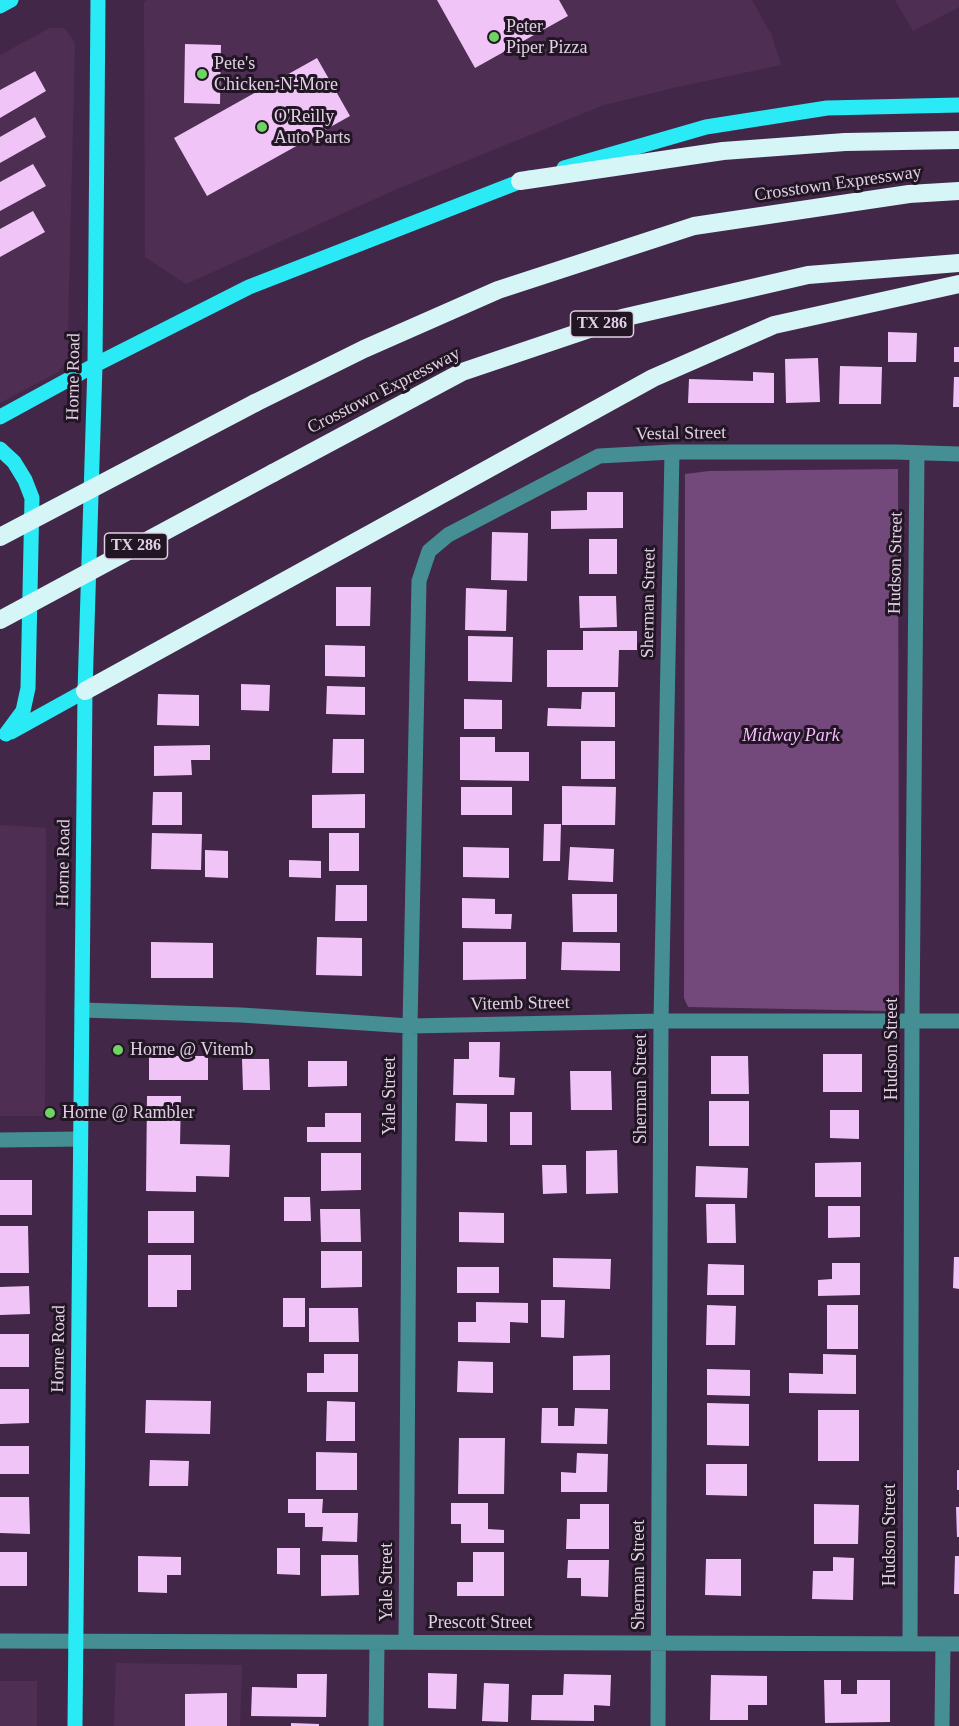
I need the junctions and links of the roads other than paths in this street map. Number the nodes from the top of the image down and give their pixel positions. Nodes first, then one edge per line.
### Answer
1 (11, 0) edge
2 (99, 0) edge
3 (0, 6) edge
4 (959, 105) edge
5 (959, 140) edge
6 (520, 181) junction
7 (959, 191) edge
8 (959, 263) edge
9 (959, 284) edge
10 (94, 366) junction
11 (0, 417) edge
12 (0, 449) edge
13 (672, 452) junction
14 (917, 453) junction
15 (959, 454) edge
16 (0, 537) edge
17 (429, 551) joint
18 (0, 620) edge
19 (85, 692) junction
20 (3, 735) edge
21 (82, 1010) junction
22 (661, 1021) junction
23 (912, 1021) junction
24 (959, 1021) edge
25 (410, 1026) junction
26 (80, 1139) junction
27 (0, 1140) edge
28 (0, 1641) edge
29 (75, 1641) junction
30 (377, 1642) junction
31 (406, 1642) junction
32 (658, 1644) junction
33 (910, 1644) junction
34 (943, 1644) junction
35 (959, 1644) edge
36 (75, 1726) edge
37 (376, 1726) edge
38 (657, 1726) edge
39 (942, 1726) edge

1 - 3 main road
2 - 10 main road, Horne Road
4 - 6 main road
5 - 6 highway
6 - 10 main road
7 - 16 highway, Crosstown Expressway, bridge
8 - 18 highway, Crosstown Expressway / TX 286, bridge
9 - 19 highway
10 - 11 main road
10 - 19 main road, Horne Road
12 - 20 main road
13 - 14 street, Vestal Street
13 - 17 street, Vestal Street
13 - 22 street, Sherman Street
14 - 15 street, Vestal Street
14 - 23 street, Hudson Street
17 - 25 street, Yale Street
19 - 20 main road
19 - 21 main road, Horne Road
21 - 25 street, Vitemb Street
21 - 26 main road, Horne Road
22 - 23 street, Vitemb Street
22 - 25 street, Vitemb Street
22 - 32 street, Sherman Street
23 - 24 street, Vitemb Street
23 - 33 street, Hudson Street
25 - 31 street, Yale Street
26 - 27 street
26 - 29 main road, Horne Road
28 - 29 street, Prescott Street
29 - 30 street, Prescott Street
29 - 36 main road, Horne Road
30 - 31 street, Prescott Street
30 - 37 street, Yale Street
31 - 32 street, Prescott Street
32 - 33 street, Prescott Street
32 - 38 street, Sherman Street
33 - 34 street, Prescott Street
34 - 35 street, Prescott Street
34 - 39 street

